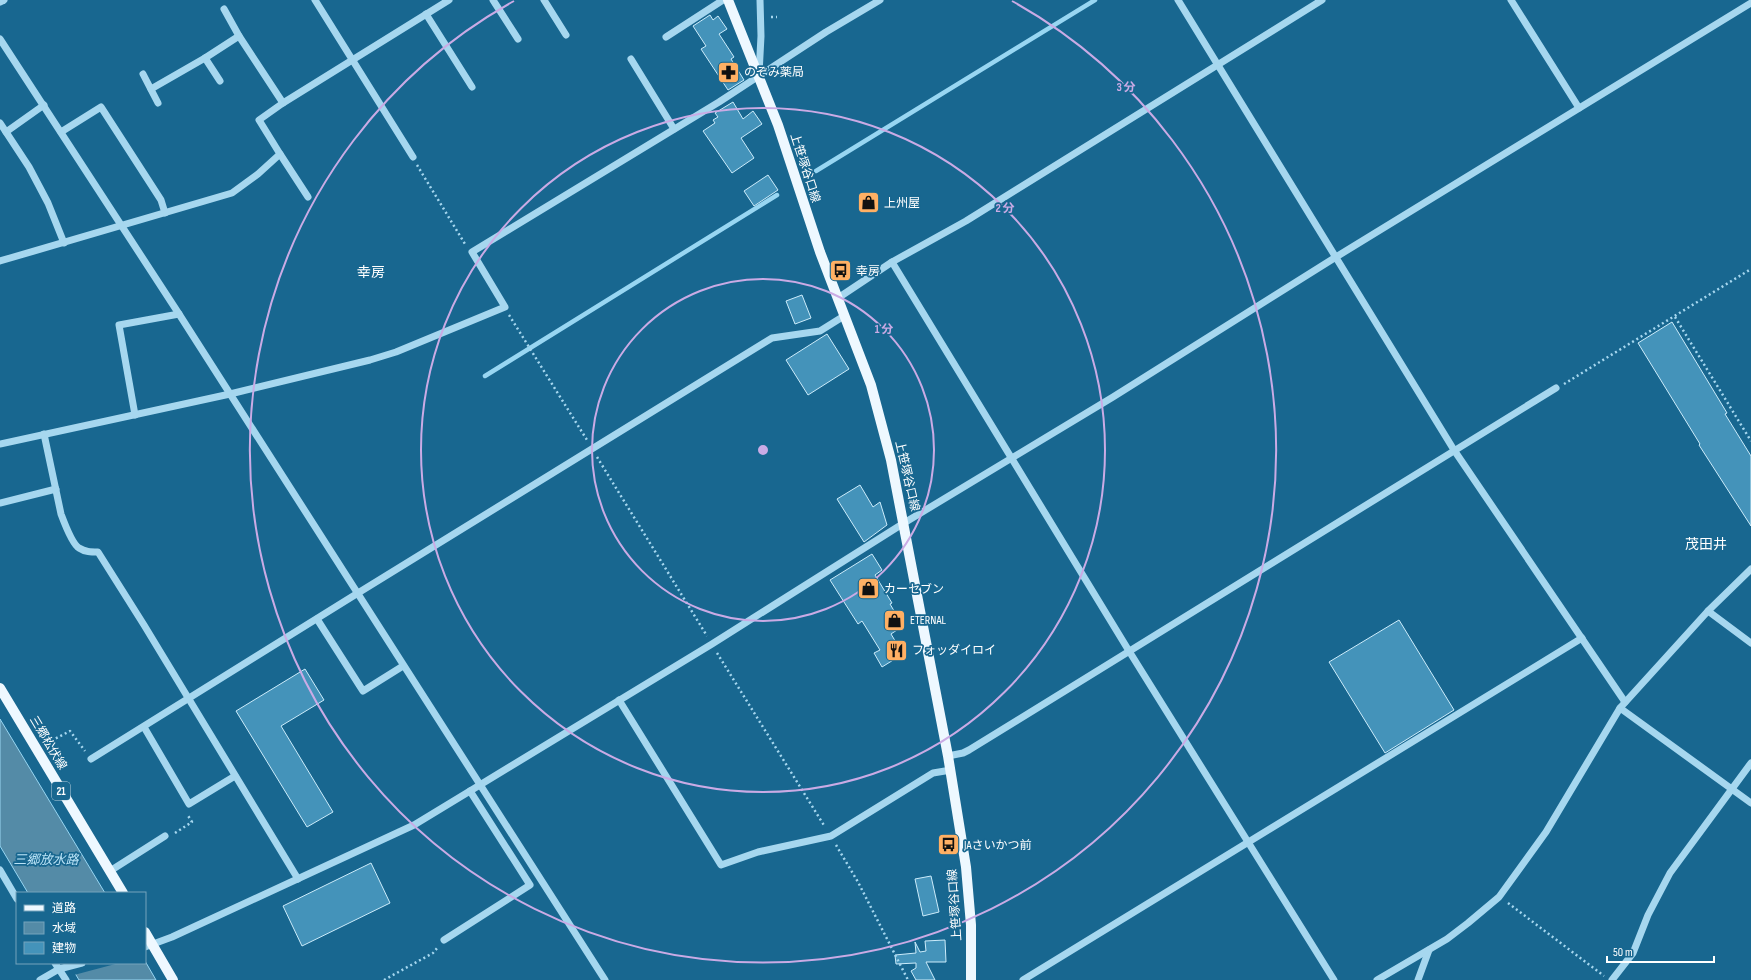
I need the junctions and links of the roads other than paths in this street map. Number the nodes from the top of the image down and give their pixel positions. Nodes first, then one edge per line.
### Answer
1 (4, 0) edge
2 (315, 0) edge
3 (493, 0) edge
4 (544, 0) edge
5 (723, 0) edge
6 (728, 0) edge
7 (760, 0) edge
8 (880, 0) edge
9 (1178, 0) edge
10 (1322, 0) edge
11 (1511, 0) edge
12 (446, 1) edge
13 (0, 2) edge
14 (1751, 3) edge
15 (224, 9) dead end
16 (426, 14) junction
17 (566, 35) dead end
18 (239, 36) junction
19 (666, 37) dead end
20 (0, 39) edge
21 (518, 39) dead end
22 (205, 58) junction
23 (631, 59) dead end
24 (352, 60) junction
25 (1217, 64) junction
26 (143, 74) dead end
27 (759, 76) junction
28 (220, 81) dead end
29 (472, 87) dead end
30 (151, 90) junction
31 (158, 103) dead end
32 (282, 103) junction
33 (44, 105) junction
34 (1579, 108) junction
35 (0, 123) edge
36 (674, 129) junction
37 (6, 132) junction
38 (61, 132) junction
39 (280, 154) junction
40 (413, 157) road end
41 (308, 197) dead end
42 (165, 213) junction
43 (121, 225) junction
44 (64, 243) junction
45 (1336, 257) junction
46 (0, 261) edge
47 (892, 262) junction
48 (838, 298) junction
49 (179, 314) junction
50 (844, 316) junction
51 (1556, 388) road end
52 (230, 394) junction
53 (135, 415) junction
54 (44, 434) junction
55 (0, 444) edge
56 (1454, 450) junction
57 (1012, 458) junction
58 (56, 489) junction
59 (0, 503) edge
60 (904, 523) junction
61 (1751, 569) edge
62 (358, 593) junction
63 (1708, 610) junction
64 (317, 619) junction
65 (1582, 638) junction
66 (1751, 643) edge
67 (1129, 651) junction
68 (403, 666) junction
69 (0, 688) edge
70 (189, 699) junction
71 (619, 700) junction
72 (1626, 702) junction
73 (1620, 708) junction
74 (144, 727) junction
75 (948, 756) junction
76 (91, 759) road end
77 (1751, 763) edge
78 (950, 770) junction
79 (235, 776) junction
80 (481, 785) junction
81 (1732, 789) junction
82 (470, 791) junction
83 (1751, 803) edge
84 (165, 836) road end
85 (1248, 842) junction
86 (526, 858) junction
87 (516, 864) junction
88 (0, 870) edge
89 (110, 871) junction
90 (298, 879) junction
91 (122, 892) edge
92 (16, 897) edge
93 (146, 936) edge
94 (444, 940) road end
95 (149, 946) edge
96 (1428, 950) junction
97 (77, 964) edge
98 (57, 966) edge
99 (602, 979) edge
100 (40, 980) edge
101 (66, 980) edge
102 (173, 980) edge
103 (972, 980) edge
104 (1023, 980) edge
105 (1334, 980) edge
106 (1377, 980) edge
107 (1418, 980) edge
108 (1611, 980) edge

1 - 13 street
2 - 24 street
3 - 21 street
4 - 17 street
5 - 19 street
6 - 27 main road, 上笹塚谷口線
7 - 27 street
8 - 27 street
9 - 25 street
10 - 25 street
11 - 34 street
12 - 16 street
14 - 34 street
15 - 18 street
16 - 24 street
16 - 29 street
18 - 22 street
18 - 32 street
20 - 33 street
22 - 28 street
22 - 30 street
23 - 36 street
24 - 32 street
24 - 40 street
25 - 45 street
25 - 47 street
26 - 30 street
27 - 36 street
27 - 48 main road, 上笹塚谷口線
30 - 31 street
32 - 39 street
33 - 37 street
33 - 38 street
34 - 45 street
35 - 37 street
36 - 52 street
37 - 44 street
38 - 42 street
38 - 43 street
39 - 41 street
39 - 42 street
42 - 43 street
43 - 44 street
43 - 49 street
44 - 46 street
45 - 56 street
45 - 57 street
47 - 48 street
47 - 57 street
48 - 50 main road, 上笹塚谷口線
49 - 52 street
49 - 53 street
50 - 60 main road, 上笹塚谷口線
50 - 62 street
51 - 56 street
52 - 53 street
52 - 62 street
53 - 54 street
54 - 55 street
54 - 58 street
56 - 65 street
56 - 67 street
57 - 60 street
57 - 67 street
58 - 59 street
58 - 70 street
60 - 71 street
60 - 75 main road, 上笹塚谷口線
61 - 63 street
62 - 64 street
62 - 68 street
63 - 66 street
63 - 72 street
64 - 68 street
64 - 70 street
65 - 72 street
65 - 85 street
67 - 75 street
67 - 85 street
68 - 80 street
69 - 89 main road, 三郷松伏線 / 21
70 - 74 street
70 - 79 street
71 - 78 street
71 - 80 street
72 - 73 street
73 - 81 street
73 - 96 street
74 - 76 street
74 - 79 street
75 - 78 main road, 上笹塚谷口線
77 - 81 street
78 - 103 main road, 上笹塚谷口線
79 - 90 street
80 - 82 street
80 - 86 street
81 - 83 street
81 - 108 street
82 - 87 street
82 - 90 street
84 - 89 street
85 - 104 street
85 - 105 street
86 - 87 street
86 - 99 street
87 - 94 street
88 - 92 street
89 - 91 main road, 三郷松伏線 / 21
90 - 95 street
93 - 95 main road
95 - 102 main road
96 - 106 street
96 - 107 street
97 - 98 street
98 - 100 street
98 - 101 street

